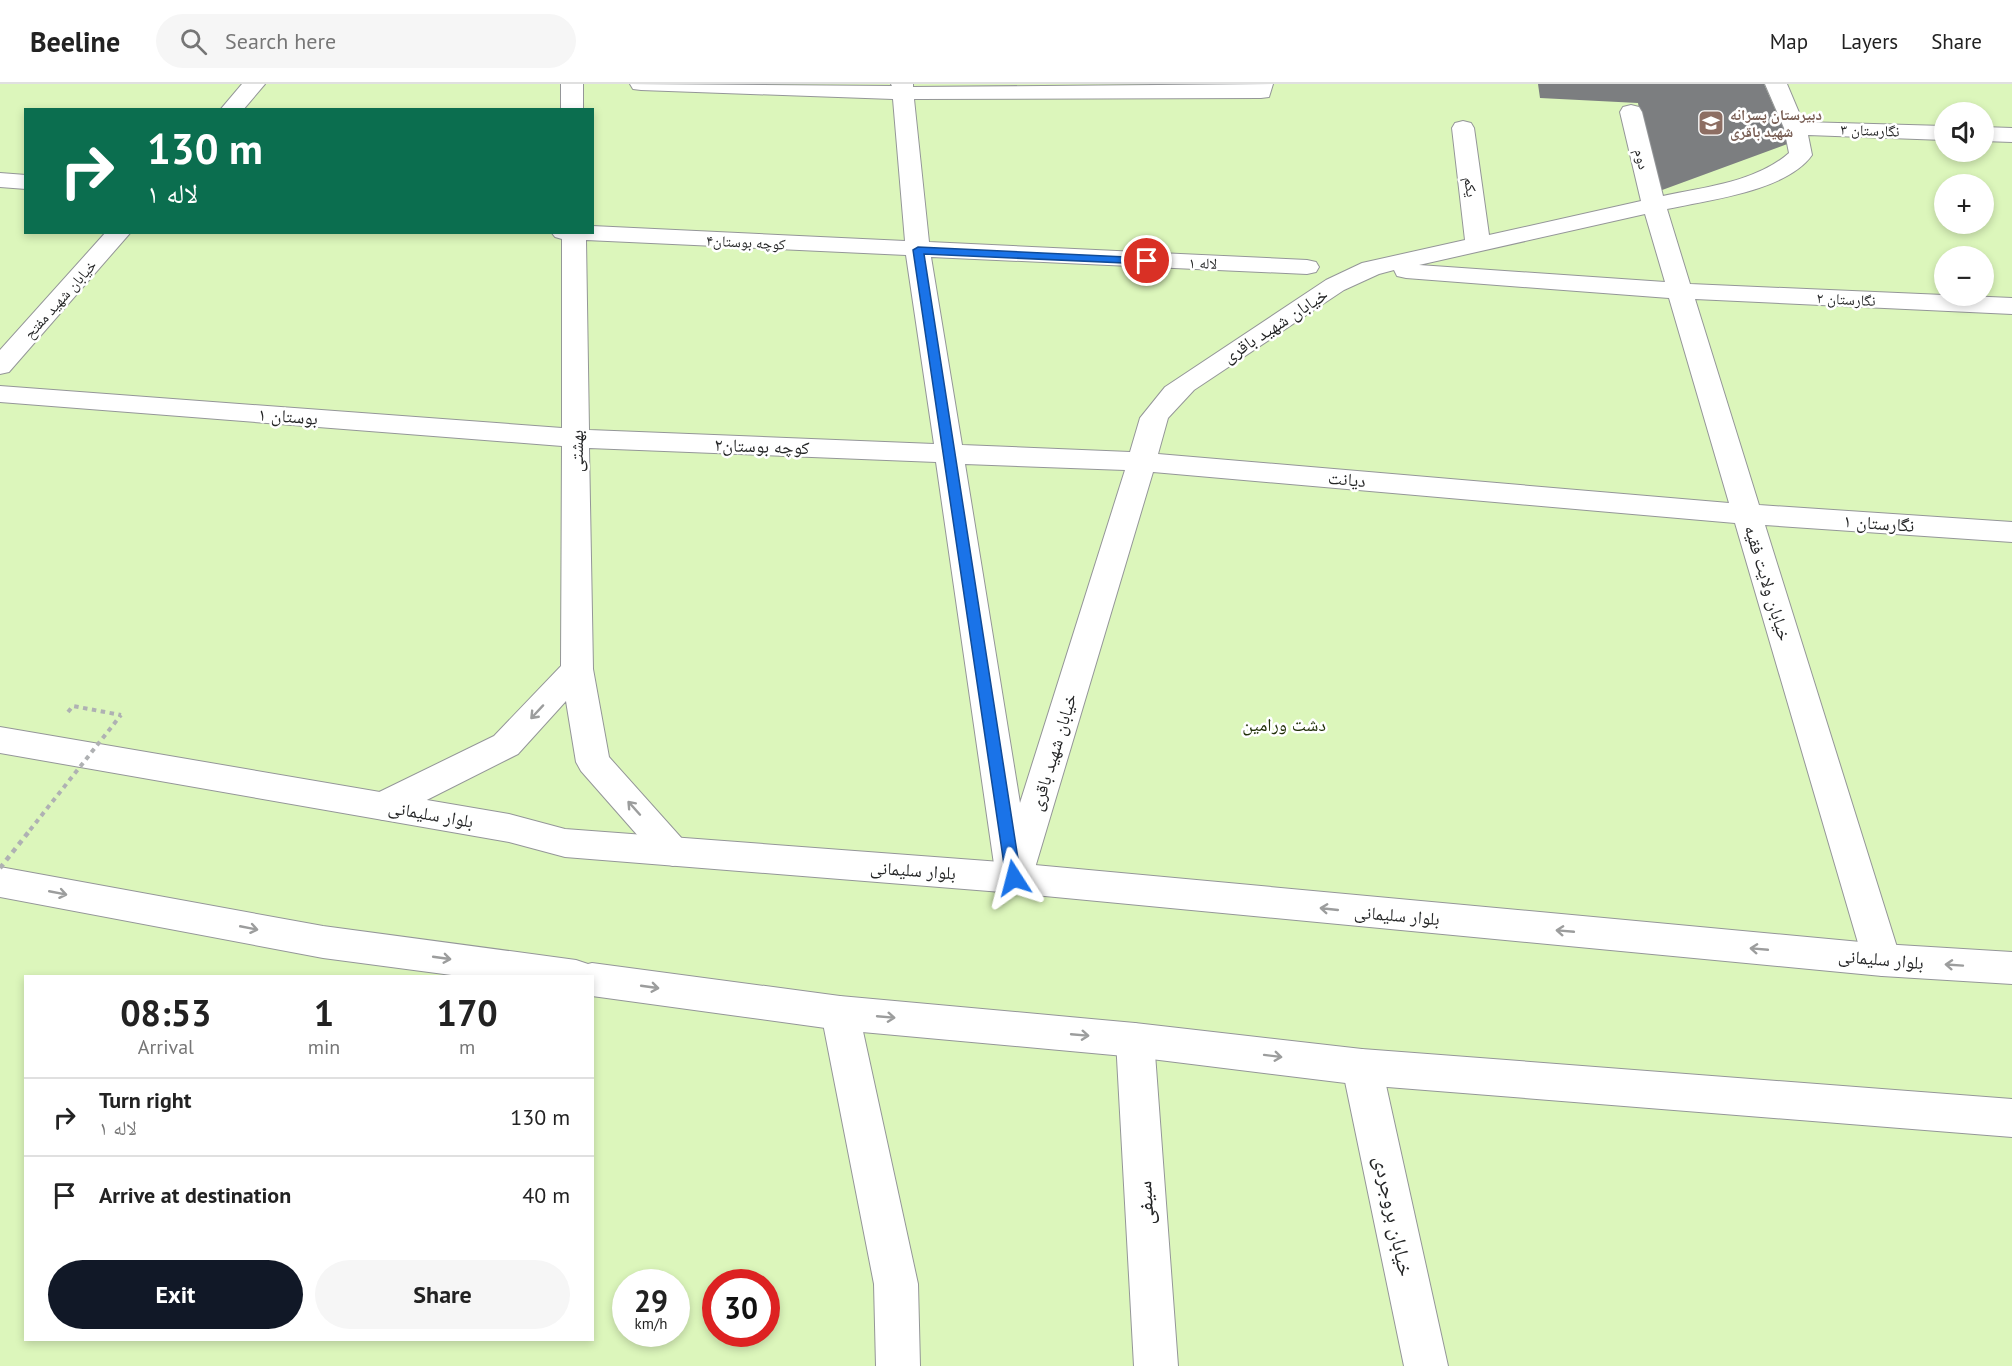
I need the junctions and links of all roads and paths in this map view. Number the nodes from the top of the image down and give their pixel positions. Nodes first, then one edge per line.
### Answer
1 (255, 84) edge
2 (572, 84) edge
3 (641, 84) edge
4 (1776, 84) edge
5 (1261, 88) edge
6 (902, 89) edge
7 (233, 108) edge
8 (573, 108) edge
9 (1631, 112) dead end
10 (1463, 128) dead end
11 (1795, 128) junction
12 (1934, 133) edge
13 (1994, 134) edge
14 (2012, 135) edge
15 (0, 180) edge
16 (24, 182) edge
17 (1654, 205) junction
18 (117, 234) edge
19 (570, 234) edge
20 (590, 234) edge
21 (1478, 245) junction
22 (918, 250) junction
23 (1307, 267) dead end
24 (1371, 268) junction
25 (1680, 291) junction
26 (2012, 306) edge
27 (0, 366) edge
28 (0, 394) edge
29 (575, 438) junction
30 (948, 453) junction
31 (1142, 462) junction
32 (1747, 514) junction
33 (2012, 532) edge
34 (577, 669) junction
35 (73, 706) dead end
36 (0, 740) edge
37 (383, 806) junction
38 (673, 852) junction
39 (0, 868) edge
40 (1014, 878) junction
41 (0, 882) edge
42 (1882, 960) junction
43 (2012, 968) edge
44 (569, 975) edge
45 (594, 979) edge
46 (840, 1012) junction
47 (1135, 1040) junction
48 (1362, 1067) junction
49 (2012, 1118) edge
50 (898, 1366) edge
51 (1156, 1366) edge
52 (1426, 1366) edge

1 - 7 main road
2 - 8 main road
3 - 6 main road
4 - 11 main road, خیابان شهید باقری
5 - 6 main road
6 - 22 main road
9 - 17 main road, دوم
10 - 21 main road, یکم
11 - 12 main road, نگارستان ۳
11 - 17 main road, خیابان شهید باقری
13 - 14 main road
15 - 16 main road
17 - 21 main road, خیابان شهید باقری
17 - 25 main road, خیابان ولایت فقیه
18 - 27 main road, خیابان شهید مفتح
19 - 29 main road, بهشتی
20 - 22 main road, کوچه بوستان۴
21 - 24 main road, خیابان شهید باقری
22 - 23 main road, لاله ۱
22 - 30 main road
24 - 25 main road, نگارستان ۲
24 - 31 main road, خیابان شهید باقری
25 - 26 main road, نگارستان ۲
25 - 32 main road, خیابان ولایت فقیه
28 - 29 main road, بوستان ۱
29 - 30 main road, کوچه بوستان۲
29 - 34 main road, بهشتی
30 - 31 main road, دیانت
30 - 40 main road
31 - 32 main road, دیانت
31 - 40 main road, خیابان شهید باقری
32 - 33 main road, نگارستان ۱
32 - 42 main road, خیابان ولایت فقیه
34 -> 37 main road
38 -> 34 main road, بهشتی
35 - 39 path, bridge
36 - 37 main road, بلوار سلیمانی
37 - 38 main road, بلوار سلیمانی
38 - 40 main road, بلوار سلیمانی
42 -> 40 main road, بلوار سلیمانی
41 -> 44 main road
43 -> 42 main road, بلوار سلیمانی
45 -> 46 main road
46 -> 47 main road
46 - 50 main road
47 -> 48 main road
47 - 51 main road, سیفی
48 - 49 main road
48 - 52 main road, خیابان بروجردی

